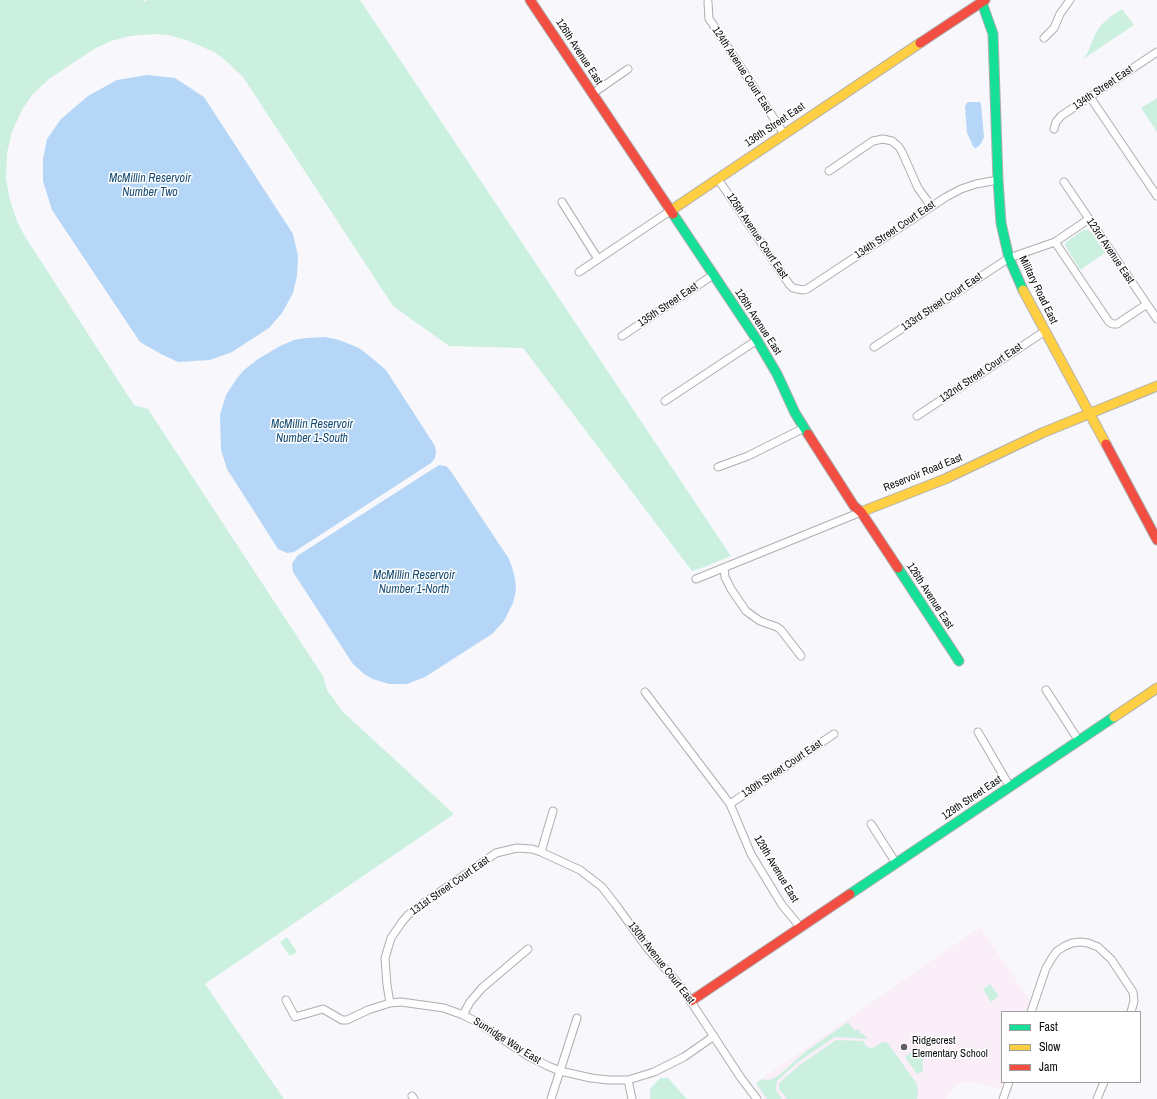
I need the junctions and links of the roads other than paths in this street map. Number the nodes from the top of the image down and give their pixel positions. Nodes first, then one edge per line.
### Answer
1 (530, 0) edge
2 (1070, 0) edge
3 (983, 1) edge
4 (708, 2) dead end
5 (1044, 38) dead end
6 (1157, 52) edge
7 (628, 69) dead end
8 (592, 94) junction
9 (1090, 97) junction
10 (1054, 129) dead end
11 (784, 134) junction
12 (828, 171) dead end
13 (718, 179) junction
14 (998, 180) junction
15 (1064, 182) dead end
16 (1157, 196) edge
17 (562, 202) dead end
18 (930, 206) junction
19 (670, 211) junction
20 (1088, 219) junction
21 (1055, 242) junction
22 (1009, 258) junction
23 (598, 259) junction
24 (578, 272) dead end
25 (713, 274) junction
26 (798, 289) joint
27 (1147, 304) junction
28 (1157, 319) edge
29 (1045, 331) junction
30 (622, 336) dead end
31 (757, 340) junction
32 (874, 347) dead end
33 (1157, 386) edge
34 (665, 401) dead end
35 (1090, 413) junction
36 (917, 416) dead end
37 (804, 428) junction
38 (718, 467) dead end
39 (861, 512) junction
40 (1157, 540) edge
41 (724, 568) junction
42 (696, 580) dead end
43 (800, 656) dead end
44 (959, 661) dead end
45 (1157, 688) edge
46 (1046, 690) dead end
47 (645, 692) dead end
48 (978, 732) dead end
49 (834, 734) dead end
50 (1079, 741) junction
51 (1010, 787) junction
52 (730, 804) junction
53 (554, 811) dead end
54 (871, 824) dead end
55 (541, 852) junction
56 (896, 863) junction
57 (801, 928) junction
58 (528, 949) dead end
59 (286, 1000) dead end
60 (691, 1001) junction
61 (390, 1003) junction
62 (1031, 1011) edge
63 (1131, 1011) edge
64 (463, 1014) junction
65 (577, 1018) dead end
66 (714, 1036) junction
67 (560, 1070) junction
68 (628, 1080) junction
69 (1009, 1083) edge
70 (1104, 1083) edge
71 (552, 1099) edge
72 (632, 1099) edge
73 (757, 1099) edge
74 (1003, 1099) edge
75 (1097, 1099) edge

1 - 8 street, 126th Avenue East
2 - 5 street
3 - 11 street, 136th Street East
3 - 14 street, Military Road East
4 - 11 street, 124th Avenue Court East
6 - 9 street, 134th Street East
7 - 8 street
8 - 19 street, 126th Avenue East
9 - 10 street, 134th Street East
9 - 16 street
11 - 13 street, 136th Street East
12 - 18 street
13 - 19 street, 136th Street East
13 - 26 street, 125th Avenue Court East
14 - 18 street, 134th Street Court East
14 - 22 street, Military Road East
15 - 20 street, 123rd Avenue East
17 - 23 street
18 - 26 street, 134th Street Court East
19 - 23 street, 136th Street East
19 - 25 street, 126th Avenue East
20 - 21 street, 133rd Street Court East
20 - 27 street, 123rd Avenue East
21 - 22 street, 133rd Street Court East
21 - 27 street
22 - 29 street, Military Road East
22 - 32 street, 133rd Street Court East
23 - 24 street, 136th Street East
25 - 30 street, 135th Street East
25 - 31 street, 126th Avenue East
27 - 28 street, 123rd Avenue East
29 - 35 street, Military Road East
29 - 36 street, 132nd Street Court East
31 - 34 street
31 - 37 street, 126th Avenue East
33 - 35 street, Reservoir Road East
35 - 39 street, Reservoir Road East
35 - 40 street, Military Road East
37 - 38 street
37 - 39 street, 126th Avenue East
39 - 41 street, Reservoir Road East
39 - 44 street, 126th Avenue East
41 - 42 street, Reservoir Road East
41 - 43 street
45 - 50 street, 129th Street East
46 - 50 street
47 - 52 street, 129th Avenue East
48 - 51 street
49 - 52 street, 130th Street Court East
50 - 51 street, 129th Street East
51 - 56 street, 129th Street East
52 - 57 street, 129th Avenue East
53 - 55 street
54 - 56 street
55 - 60 street, 130th Avenue Court East
55 - 61 street, 131st Street Court East
56 - 57 street, 129th Street East
57 - 60 street
58 - 64 street
59 - 61 street, Sunridge Way East
60 - 66 street, 130th Avenue Court East
61 - 64 street, Sunridge Way East
62 - 63 street
64 - 67 street, Sunridge Way East
65 - 67 street
66 - 68 street, Sunridge Way East
66 - 73 street, 130th Avenue Court East
67 - 68 street, Sunridge Way East
67 - 71 street
68 - 72 street
69 - 74 street
70 - 75 street

